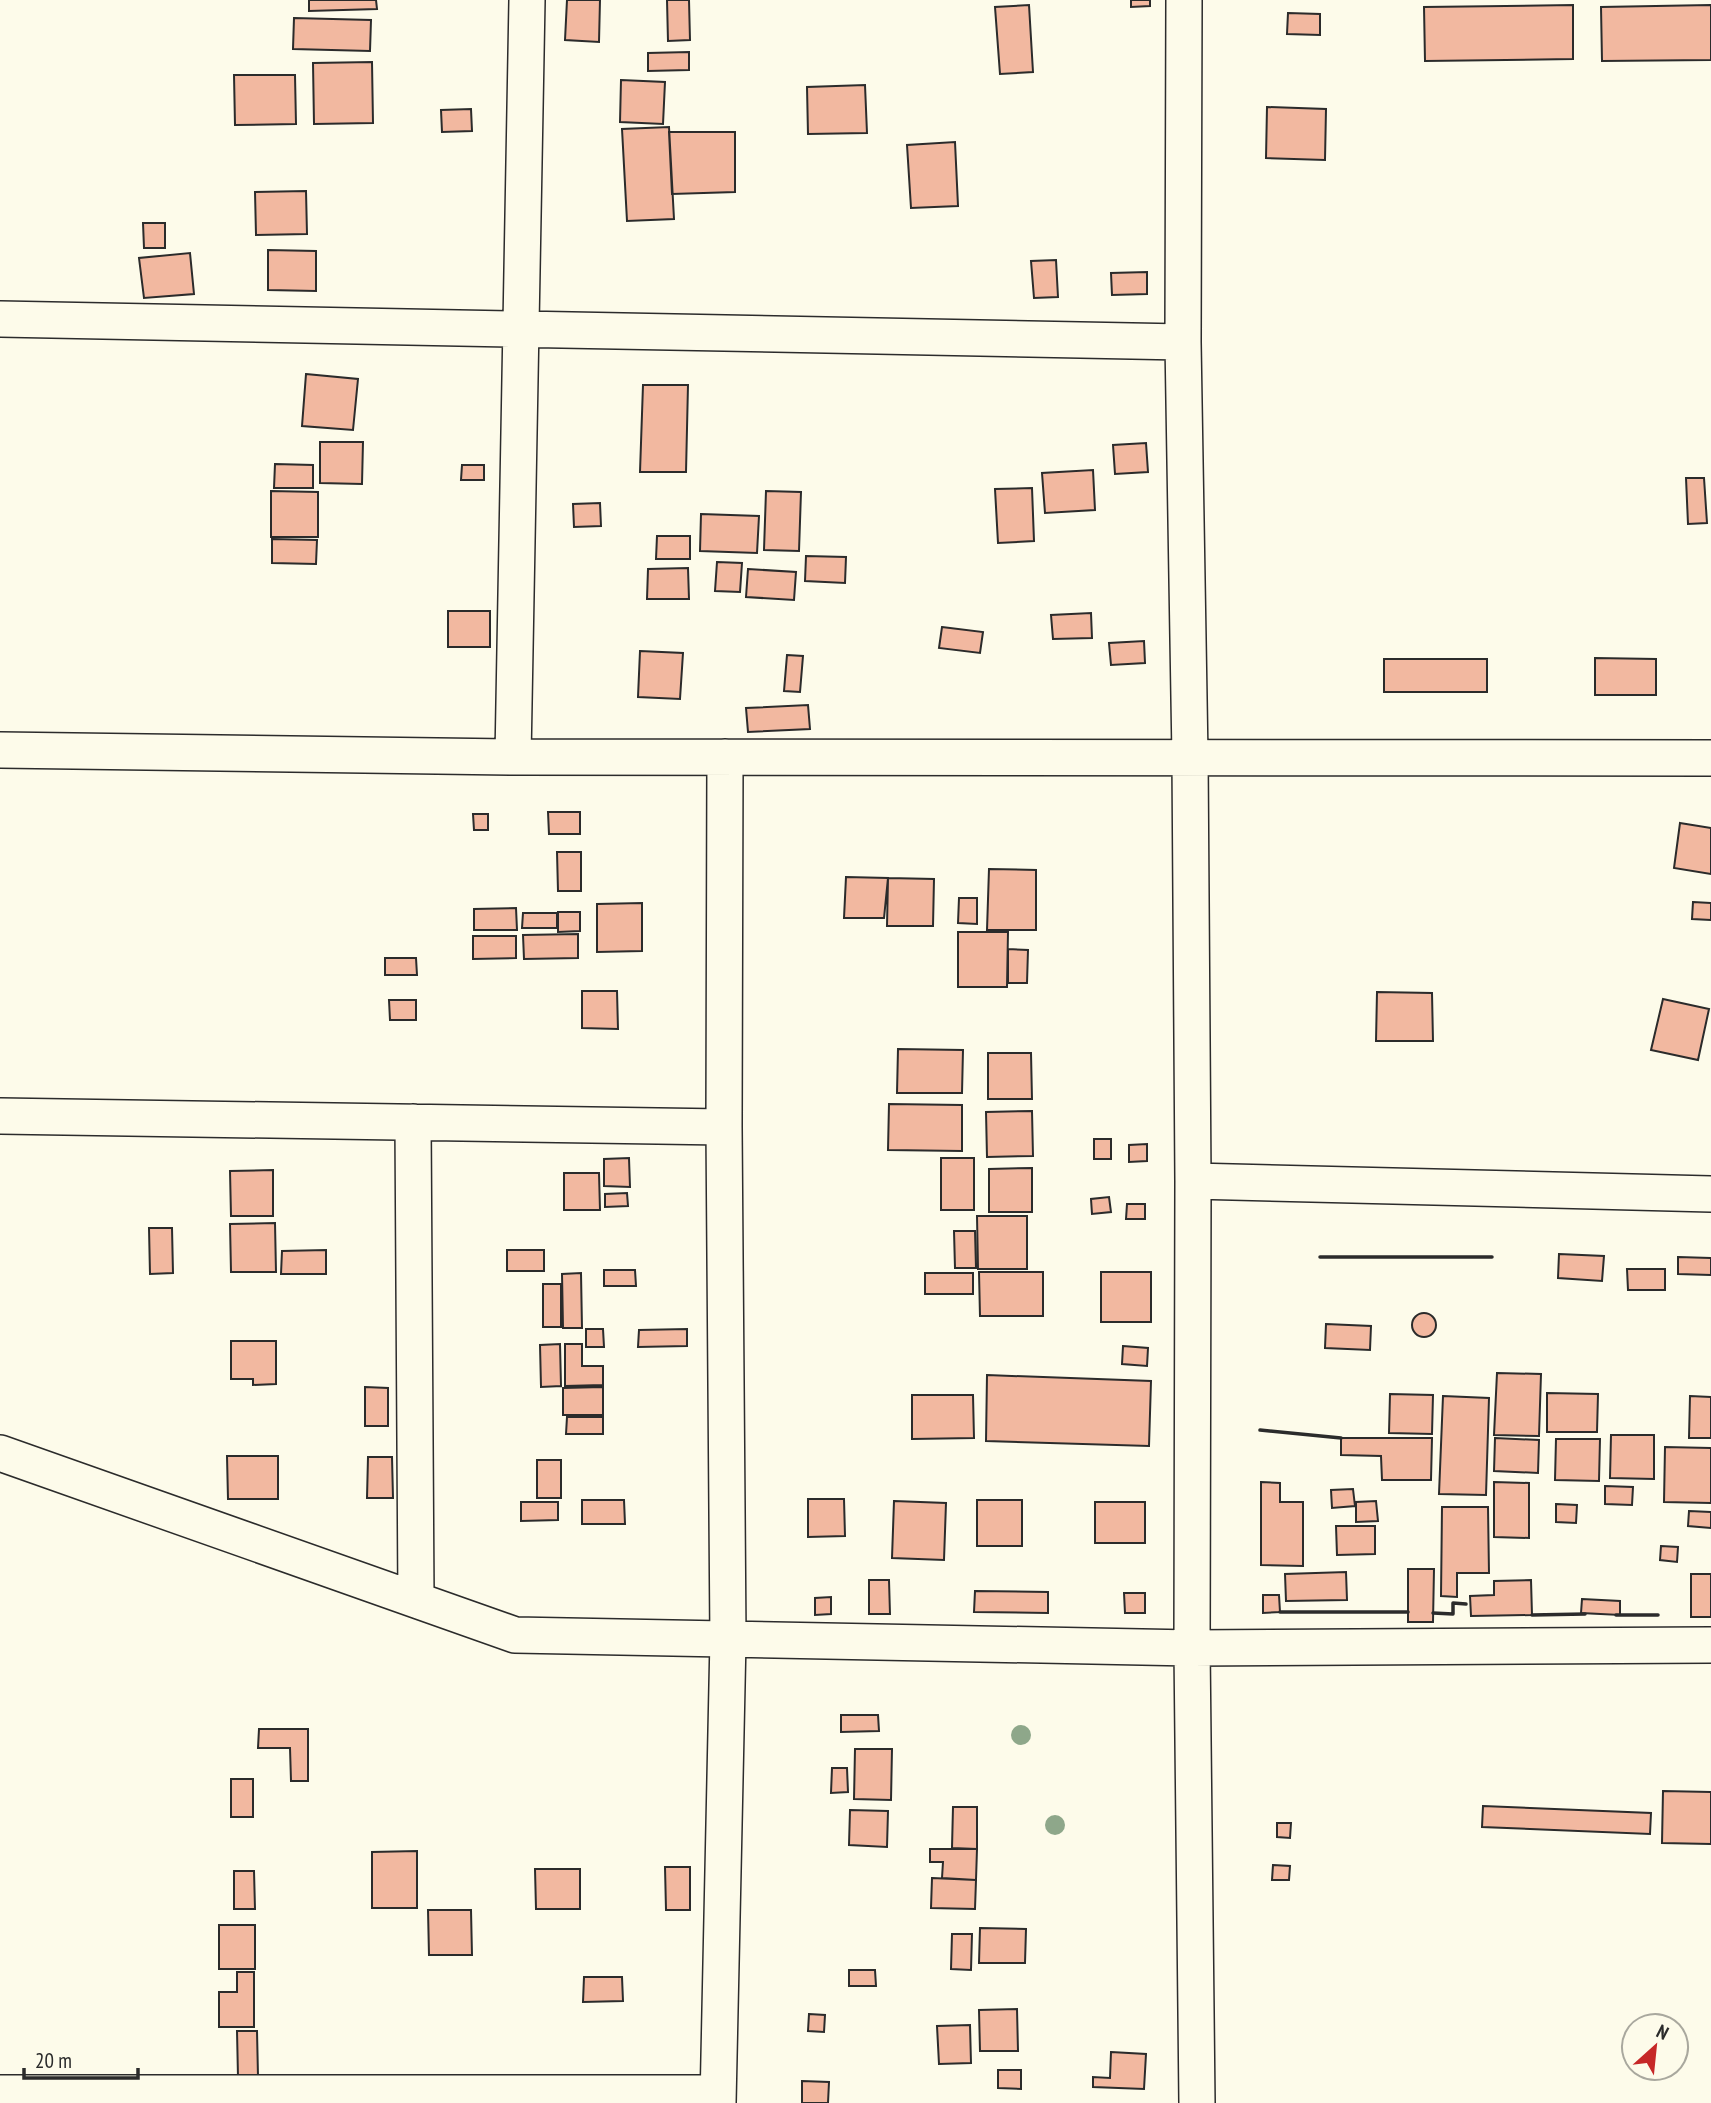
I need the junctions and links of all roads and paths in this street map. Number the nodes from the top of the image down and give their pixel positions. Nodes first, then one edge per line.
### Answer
1 (527, 0) edge
2 (1184, 0) edge
3 (0, 318) edge
4 (519, 329) junction
5 (1183, 342) junction
6 (0, 750) edge
7 (513, 757) junction
8 (725, 757) junction
9 (1190, 757) junction
10 (1711, 758) edge
11 (0, 1116) edge
12 (412, 1122) junction
13 (724, 1127) junction
14 (1193, 1181) junction
15 (1711, 1195) edge
16 (0, 1453) edge
17 (416, 1600) junction
18 (728, 1639) junction
19 (1711, 1645) edge
20 (1192, 1648) junction
21 (0, 2093) edge
22 (718, 2098) edge
23 (1197, 2103) edge

1 - 4 street
2 - 5 street
3 - 4 street
4 - 5 street
4 - 7 street
5 - 9 street
6 - 7 street
7 - 8 street
8 - 9 street
8 - 13 street
9 - 10 street
9 - 14 street
11 - 12 street
12 - 13 street
12 - 17 street
13 - 18 street
14 - 15 street
14 - 20 street
16 - 17 street
17 - 18 street
18 - 20 street
18 - 22 street
19 - 20 street
20 - 23 street
21 - 22 street

